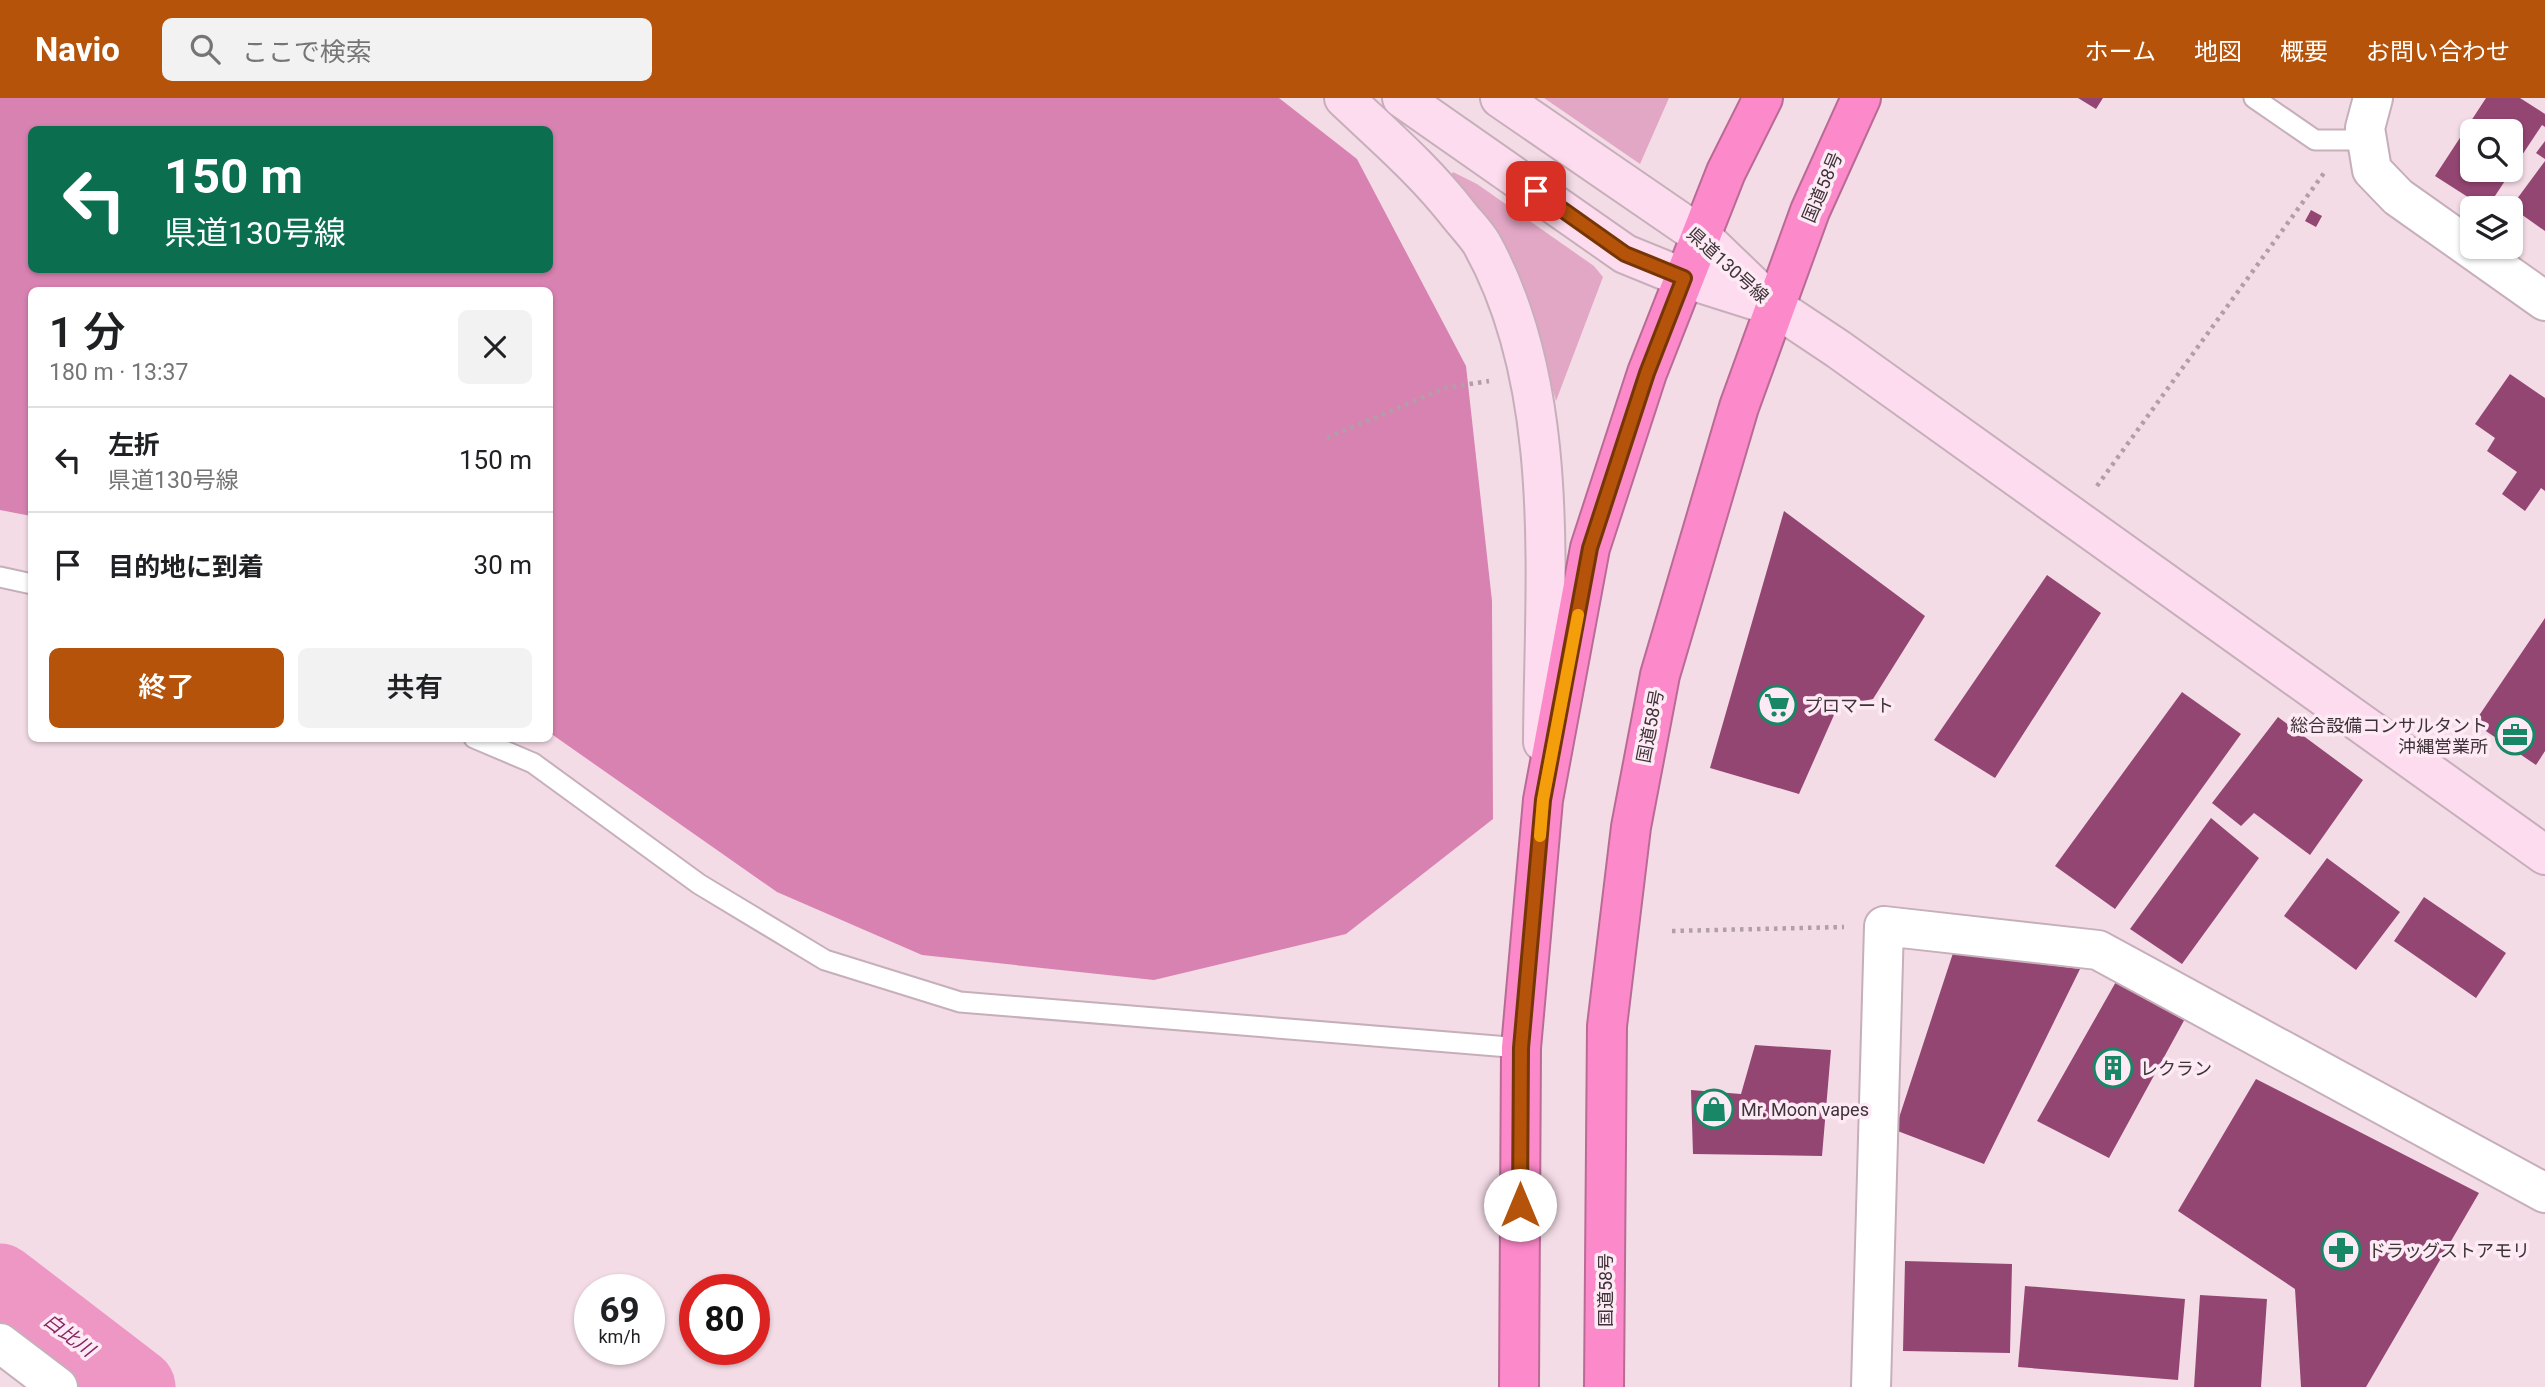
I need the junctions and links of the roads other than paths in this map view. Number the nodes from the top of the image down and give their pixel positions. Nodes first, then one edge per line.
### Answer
1 (1344, 98) edge
2 (1402, 98) edge
3 (1500, 98) edge
4 (1763, 98) edge
5 (1861, 98) edge
6 (2254, 98) edge
7 (2368, 110) edge
8 (1701, 236) junction
9 (1684, 278) junction
10 (2545, 301) edge
11 (1775, 307) junction
12 (0, 577) edge
13 (28, 583) edge
14 (483, 742) edge
15 (1543, 800) junction
16 (2545, 855) edge
17 (1521, 1048) junction
18 (2545, 1193) edge
19 (0, 1343) edge
20 (58, 1387) edge
21 (1519, 1387) edge
22 (1604, 1387) edge
23 (1871, 1387) edge

1 - 15 main road
2 - 9 main road, 県道130号線
3 - 8 main road, 県道130号線
4 - 8 highway
5 - 11 highway, 国道58号
6 - 7 lane
7 - 10 street
8 - 9 highway
8 - 11 main road, 県道130号線
9 - 11 main road, 県道130号線
9 - 15 highway
11 - 16 main road
11 - 22 highway, 国道58号
12 - 13 lane
14 - 17 lane
15 - 17 highway
17 - 21 highway
18 - 23 street
19 - 20 street

